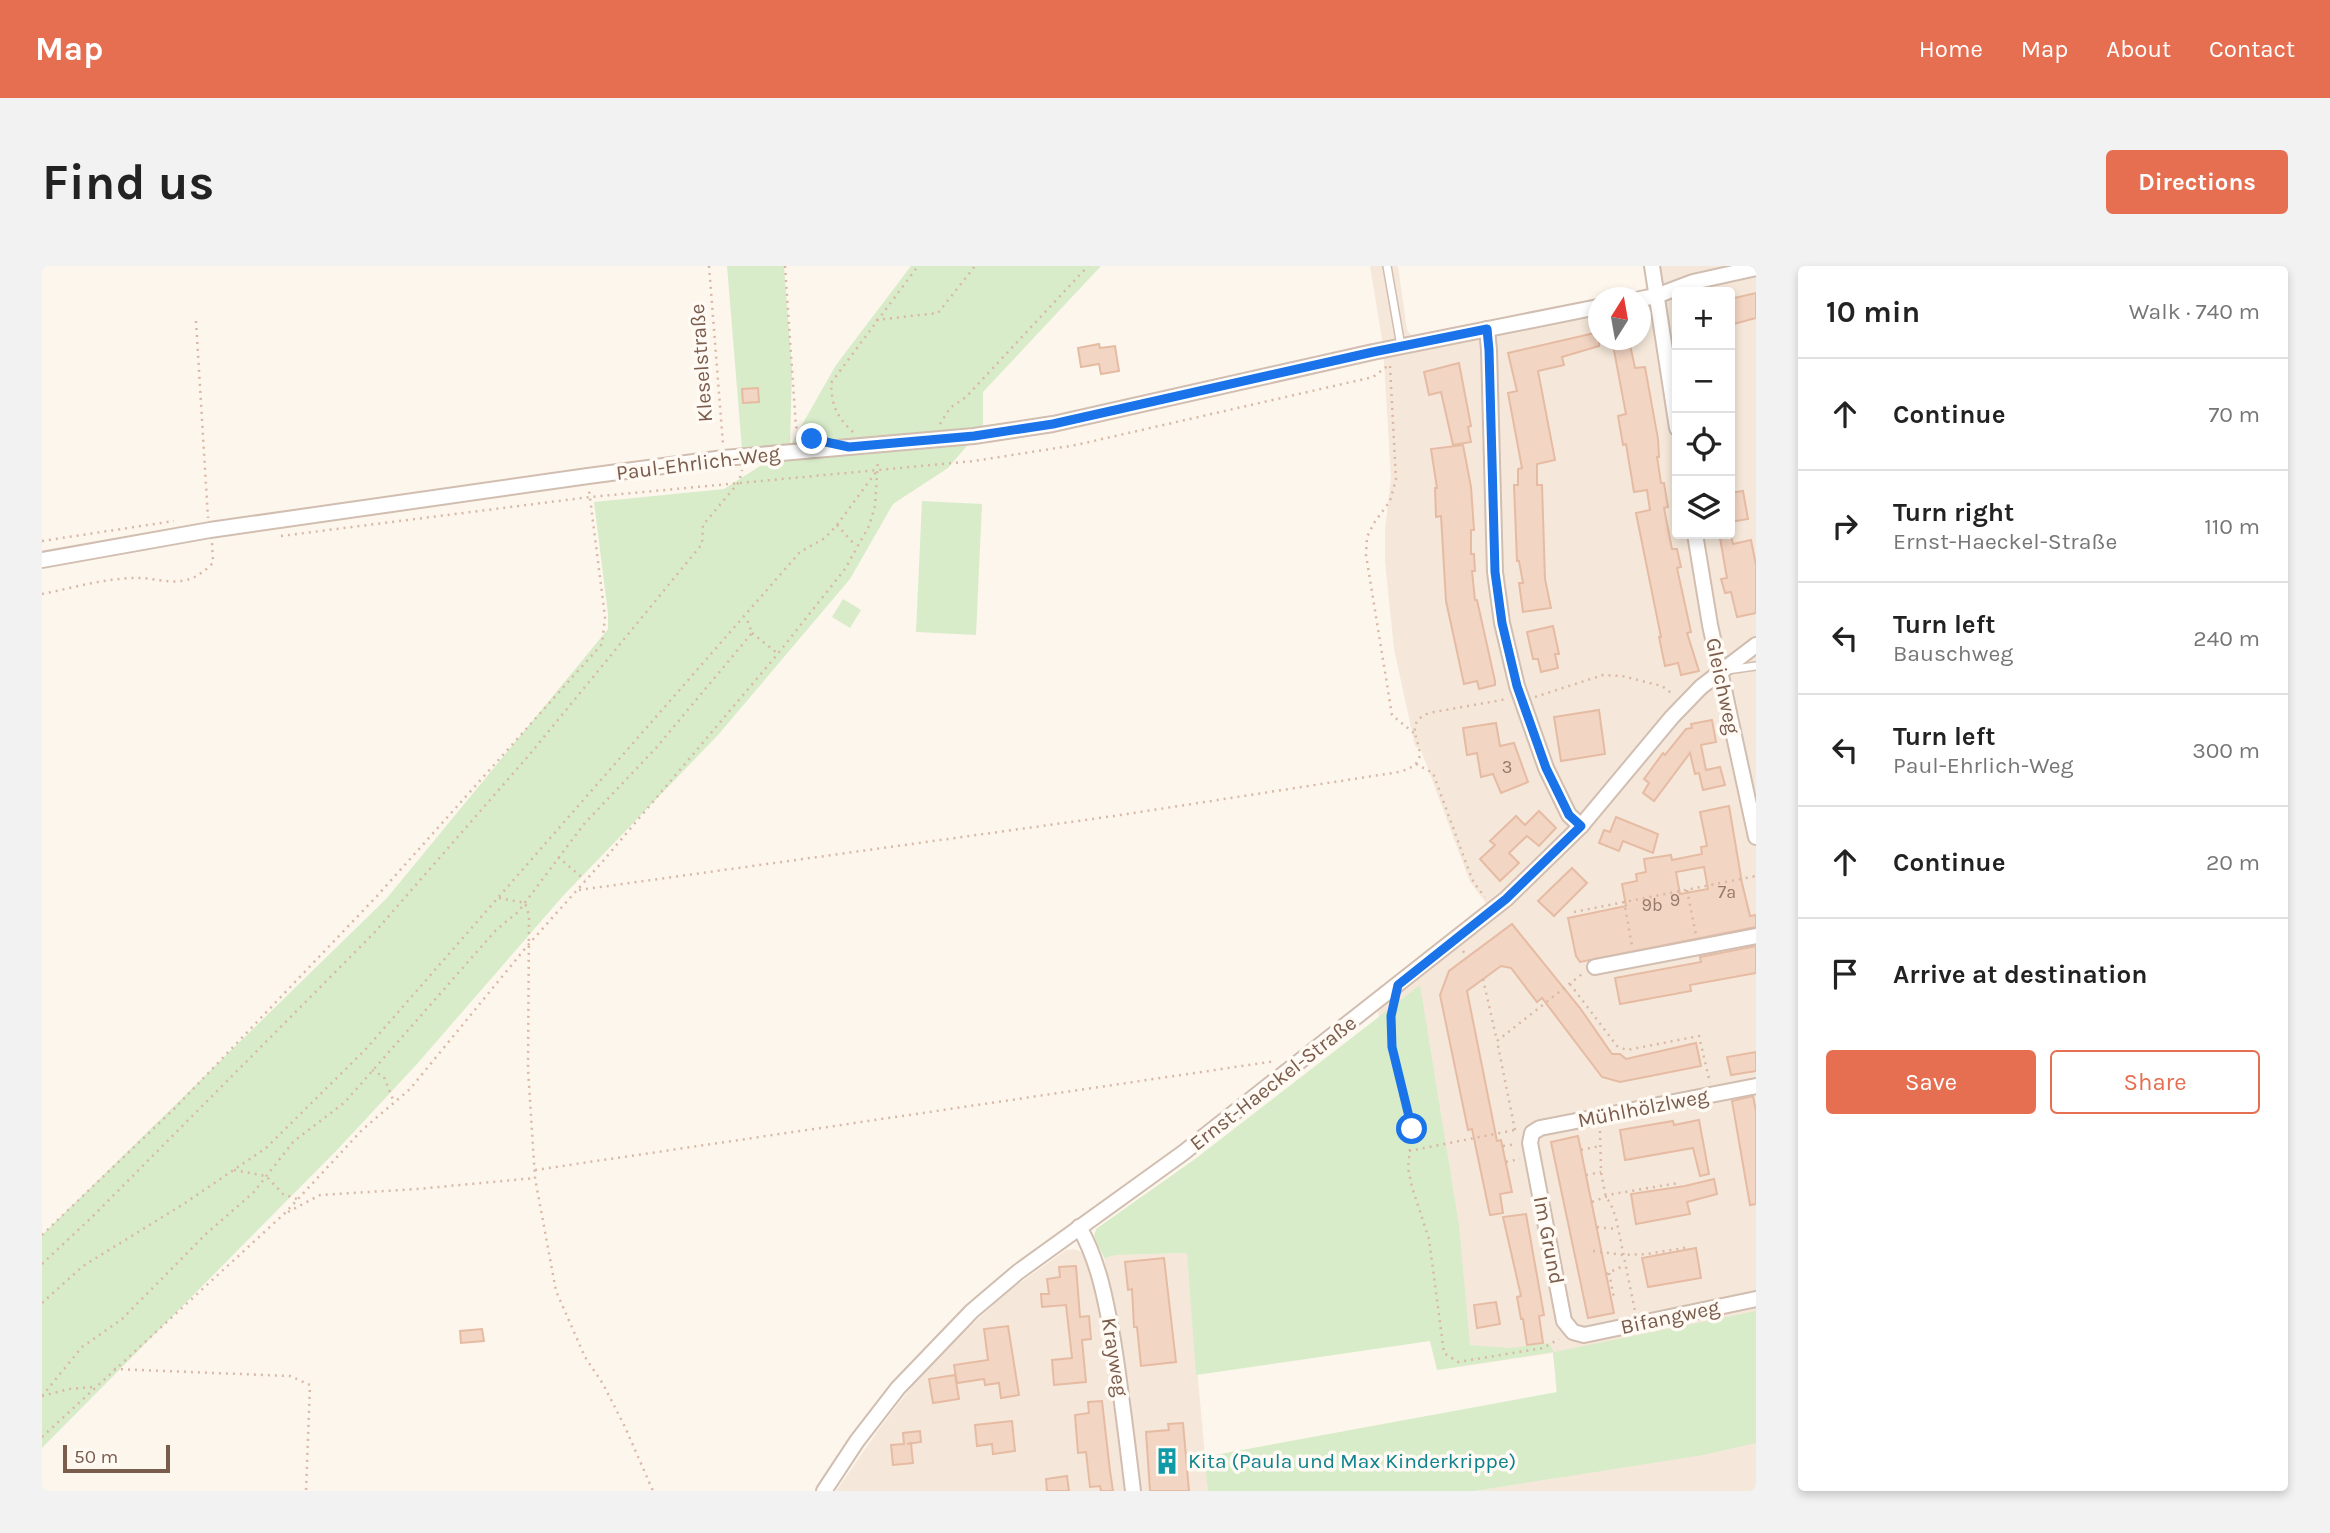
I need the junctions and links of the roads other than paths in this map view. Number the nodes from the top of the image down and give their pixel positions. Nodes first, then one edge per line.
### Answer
1 (1387, 266) edge
2 (1652, 266) edge
3 (1756, 268) edge
4 (1656, 296) junction
5 (1651, 297) edge
6 (1588, 309) edge
7 (1487, 329) junction
8 (1394, 347) junction
9 (1675, 413) edge
10 (1696, 539) edge
11 (42, 560) edge
12 (1756, 645) edge
13 (1756, 666) edge
14 (1720, 672) junction
15 (1756, 761) edge
16 (1740, 764) junction
17 (1581, 826) junction
18 (1756, 838) edge
19 (1756, 936) edge
20 (1595, 967) road end
21 (1756, 1086) edge
22 (1532, 1133) joint
23 (1079, 1227) junction
24 (1756, 1299) edge
25 (1578, 1333) joint
26 (824, 1491) edge
27 (1133, 1491) edge

1 - 8 lane
2 - 4 street
3 - 4 street
4 - 5 street
4 - 9 street
6 - 7 street, Paul-Ehrlich-Weg
7 - 8 street, Paul-Ehrlich-Weg
7 - 17 street
8 - 11 street, Paul-Ehrlich-Weg
10 - 14 street, Gleichweg
12 - 14 street, Ernst-Haeckel-Straße
13 - 14 lane
14 - 16 street, Gleichweg
14 - 17 street, Ernst-Haeckel-Straße
15 - 16 street
16 - 18 street, Gleichweg
17 - 23 street, Ernst-Haeckel-Straße
19 - 20 street
21 - 22 street, Mühlhölzlweg
22 - 25 street, Im Grund
23 - 26 street, Ernst-Haeckel-Straße
23 - 27 street, Krayweg
24 - 25 street, Bifangweg

